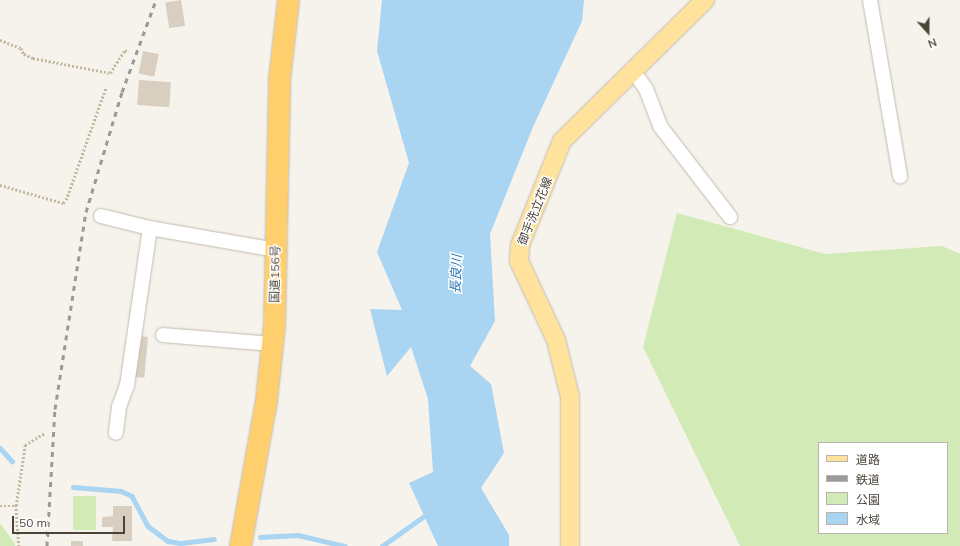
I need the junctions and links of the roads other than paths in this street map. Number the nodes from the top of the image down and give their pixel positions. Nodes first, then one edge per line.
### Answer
1 (288, 0) edge
2 (705, 0) edge
3 (870, 0) edge
4 (632, 69) junction
5 (900, 176) dead end
6 (100, 216) dead end
7 (730, 216) dead end
8 (150, 228) junction
9 (276, 250) junction
10 (163, 335) dead end
11 (272, 344) junction
12 (116, 433) dead end
13 (240, 546) edge
14 (570, 546) edge

1 - 9 highway, 国道156号
2 - 4 main road, 御手洗立花線
3 - 5 street
4 - 7 street
4 - 14 main road, 御手洗立花線
6 - 8 street
8 - 9 street
8 - 12 street
9 - 11 highway, 国道156号
10 - 11 street
11 - 13 highway, 国道156号

